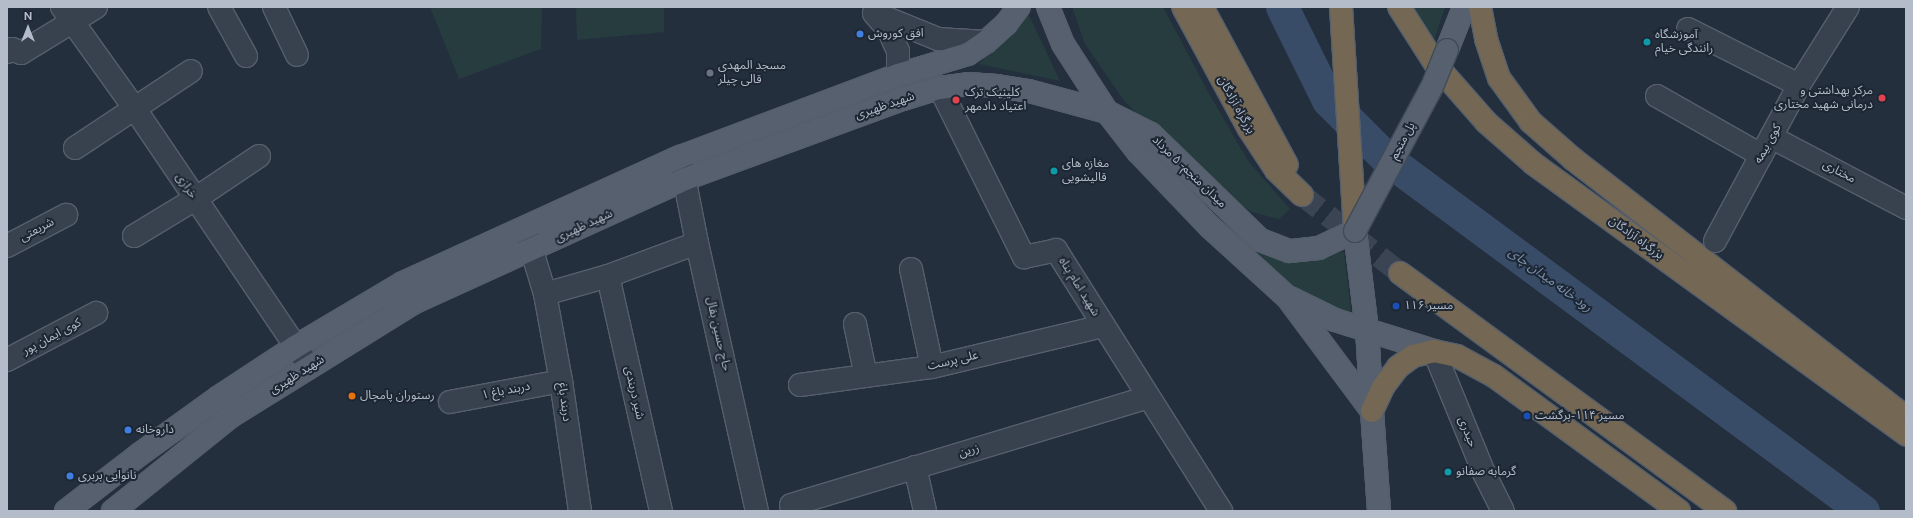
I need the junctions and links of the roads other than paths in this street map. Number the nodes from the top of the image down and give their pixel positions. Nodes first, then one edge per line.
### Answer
1 (96, 7) edge
2 (218, 7) edge
3 (274, 7) edge
4 (1019, 7) edge
5 (1048, 7) edge
6 (1183, 7) edge
7 (1202, 7) edge
8 (1341, 7) edge
9 (1399, 7) edge
10 (1464, 7) edge
11 (1480, 7) edge
12 (1848, 7) edge
13 (867, 10) edge
14 (67, 15) edge
15 (1688, 28) dead end
16 (986, 42) junction
17 (7, 52) edge
18 (297, 55) dead end
19 (246, 56) dead end
20 (191, 71) dead end
21 (898, 75) junction
22 (1799, 85) junction
23 (940, 88) junction
24 (1657, 96) dead end
25 (135, 110) junction
26 (1107, 112) junction
27 (1766, 146) junction
28 (75, 148) dead end
29 (259, 156) dead end
30 (680, 157) junction
31 (685, 180) junction
32 (195, 199) junction
33 (1906, 208) edge
34 (66, 215) dead end
35 (525, 228) junction
36 (1355, 231) junction
37 (134, 236) dead end
38 (1715, 241) dead end
39 (697, 243) junction
40 (7, 246) edge
41 (532, 250) junction
42 (911, 269) dead end
43 (1400, 273) tunnel mouth
44 (608, 276) junction
45 (545, 294) junction
46 (1287, 297) junction
47 (96, 313) dead end
48 (855, 324) dead end
49 (1103, 326) junction
50 (1367, 330) junction
51 (295, 347) junction
52 (1434, 351) junction
53 (7, 360) edge
54 (309, 366) junction
55 (932, 367) junction
56 (866, 376) junction
57 (561, 381) junction
58 (800, 385) dead end
59 (1148, 397) junction
60 (450, 402) dead end
61 (1372, 411) junction
62 (1906, 416) edge
63 (1906, 434) edge
64 (915, 467) junction
65 (791, 505) dead end
66 (66, 511) edge
67 (113, 511) edge
68 (579, 511) edge
69 (661, 511) edge
70 (757, 511) edge
71 (925, 511) edge
72 (1221, 511) edge
73 (1379, 511) edge
74 (1503, 511) edge
75 (1679, 511) edge
76 (1725, 511) edge

1 - 14 street
2 - 19 street
3 - 18 street
4 - 16 main road, شهید ظهیری
5 - 26 main road
6 - 7 highway, بزرگراه آزادگان
8 - 36 highway
9 - 63 highway, بزرگراه آزادگان
10 - 36 main road, پل منجم, bridge
11 - 62 highway
12 - 22 street, کوی بیمه
13 - 16 street
13 - 21 street
14 - 17 street
14 - 25 street, خرازی
15 - 22 street
16 - 21 main road, شهید ظهیری
20 - 25 street
21 - 30 main road, شهید ظهیری
22 - 27 street, کوی بیمه
23 - 26 main road, شهید ظهیری
23 - 31 main road, شهید ظهیری
23 - 49 street, شهید امام پناه
24 - 27 street, مختاری
25 - 28 street
25 - 32 street, خرازی
26 - 36 main road, میدان منجم - ۵ مرداد
26 - 46 main road
27 - 33 street, مختاری
27 - 38 street, کوی بیمه
29 - 32 street
30 - 31 street, حاج حسین بقال
30 - 35 main road, شهید ظهیری
31 - 39 street, حاج حسین بقال
31 - 41 main road, شهید ظهیری
32 - 37 street
32 - 51 street, خرازی
34 - 40 street, شریعتی
35 - 41 street, دربند باغ
35 - 51 main road, شهید ظهیری
36 - 50 main road
39 - 44 street
39 - 70 street, حاج حسین بقال
41 - 45 street, دربند باغ
41 - 54 main road, شهید ظهیری
42 - 55 street
43 - 76 highway
44 - 45 street
44 - 69 street, شیر دربندی
45 - 57 street, دربند باغ
46 - 50 main road
46 - 61 main road
47 - 53 street, کوی ایمان پور
48 - 56 street
49 - 55 street, علی پرست
49 - 59 street, شهید امام پناه
50 - 52 main road
50 - 61 main road
51 - 54 street, خرازی
51 - 66 main road, شهید ظهیری
52 - 61 highway
52 - 74 street, حیدری
52 - 75 highway
54 - 67 main road, شهید ظهیری
55 - 56 street, علی پرست
56 - 58 street, علی پرست
57 - 60 street, دربند باغ ۱
57 - 68 street, دربند باغ
59 - 64 street, زرین
59 - 72 street, شهید امام پناه
61 - 73 main road
64 - 65 street, زرین
64 - 71 street

